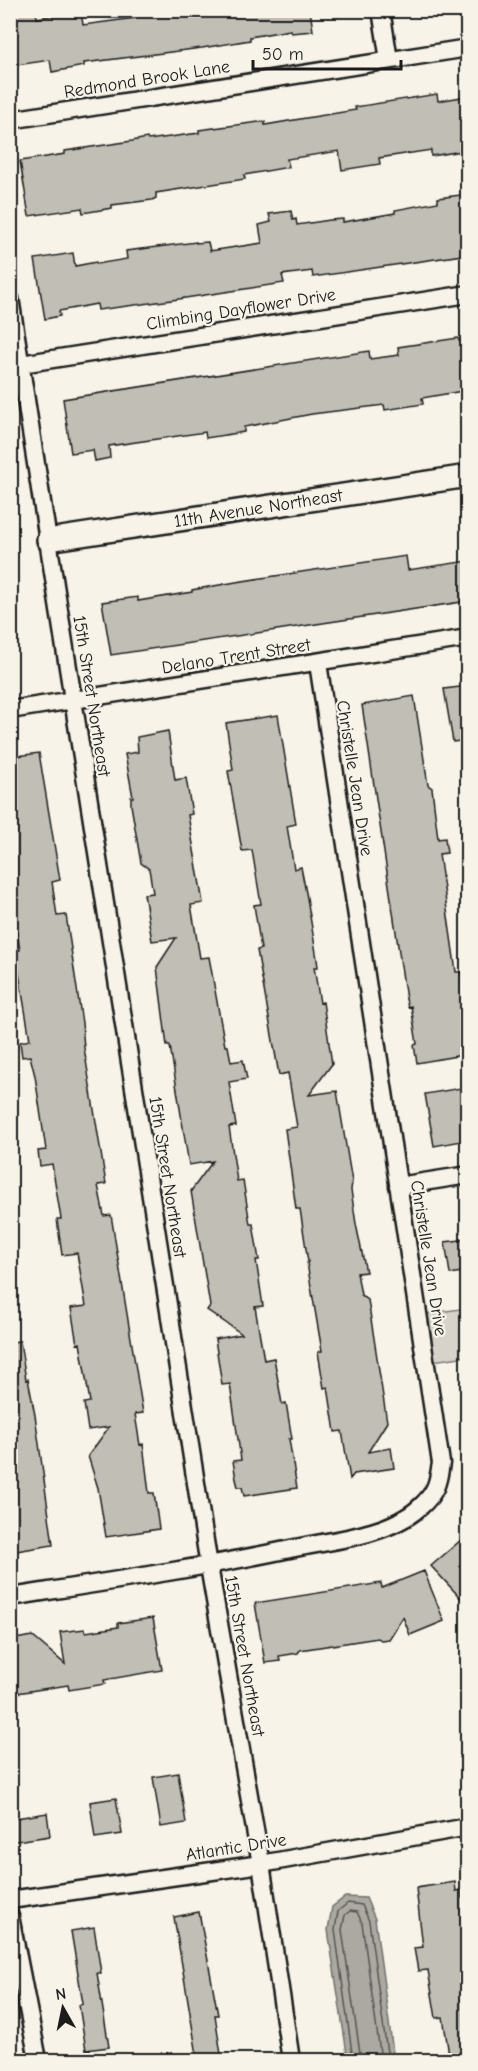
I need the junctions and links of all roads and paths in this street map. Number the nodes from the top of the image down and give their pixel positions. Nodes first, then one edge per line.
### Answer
1 (381, 10) edge
2 (468, 48) edge
3 (389, 60) junction
4 (10, 120) edge
5 (468, 294) edge
6 (10, 298) edge
7 (21, 364) junction
8 (468, 476) edge
9 (48, 540) junction
10 (468, 638) edge
11 (318, 663) junction
12 (74, 700) junction
13 (10, 710) edge
14 (468, 1175) edge
15 (398, 1186) junction
16 (209, 1566) junction
17 (10, 1597) edge
18 (468, 1827) edge
19 (261, 1864) junction
20 (10, 1900) edge
21 (10, 1916) edge
22 (38, 2061) edge
23 (291, 2061) edge

1 - 3 street
2 - 3 street, Redmond Brook Lane
3 - 4 street, Redmond Brook Lane
5 - 7 street, Climbing Dayflower Drive
6 - 7 street, 15th Street Northeast
7 - 9 street, 15th Street Northeast
8 - 9 street, 11th Avenue Northeast
9 - 12 street, 15th Street Northeast
10 - 11 street, Delano Trent Street
11 - 12 street, Delano Trent Street
11 - 15 street, Christelle Jean Drive
12 - 13 street, Delano Trent Street
12 - 16 street, 15th Street Northeast
14 - 15 street
15 - 16 street, Christelle Jean Drive
16 - 17 street, Christelle Jean Drive
16 - 19 street, 15th Street Northeast
18 - 19 street, Atlantic Drive
19 - 20 street, Atlantic Drive
19 - 23 street, 15th Street Northeast
21 - 22 street

